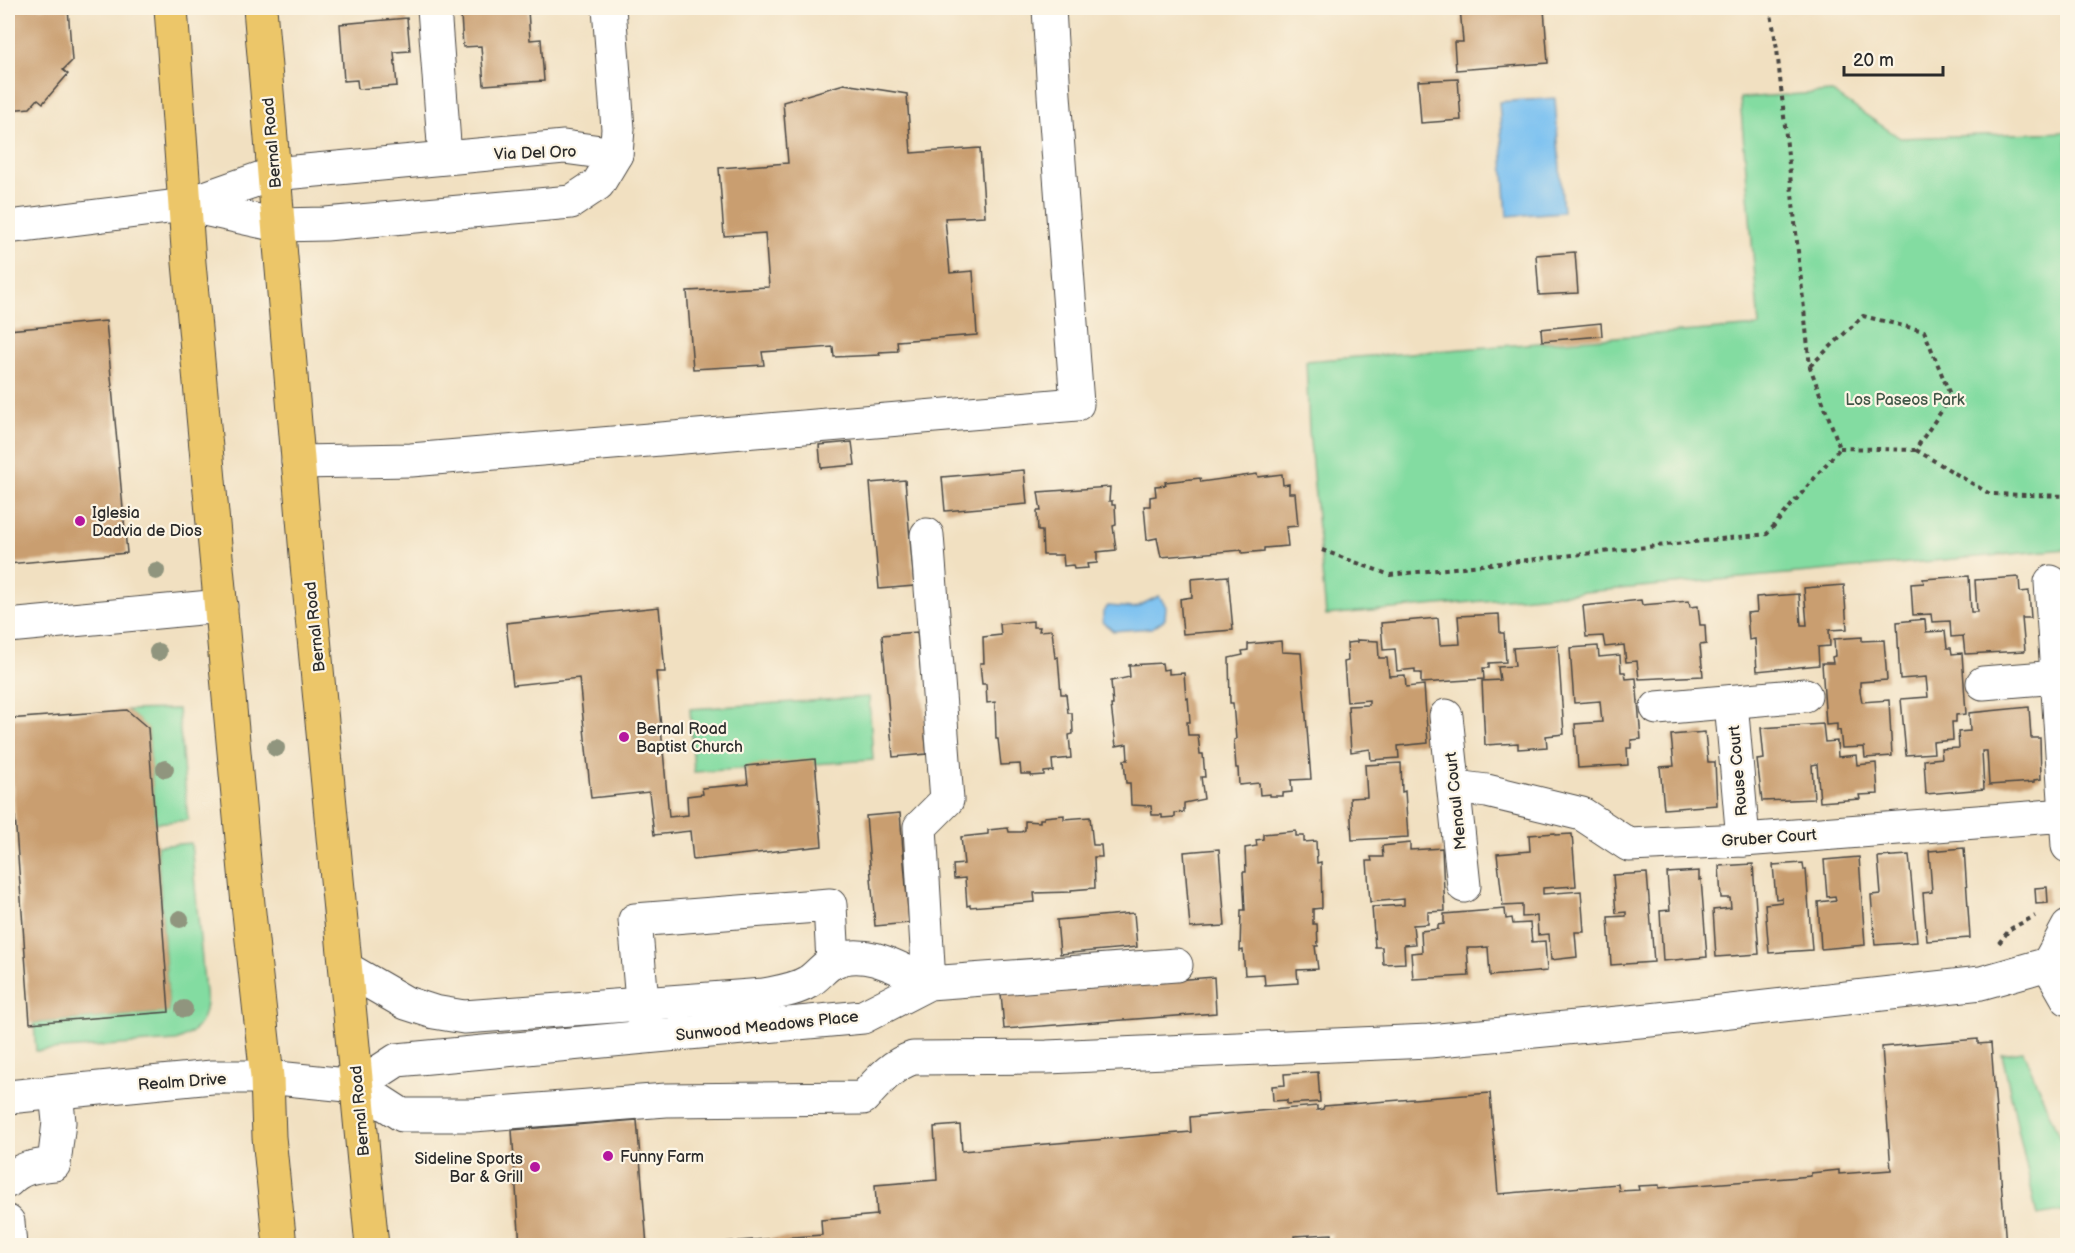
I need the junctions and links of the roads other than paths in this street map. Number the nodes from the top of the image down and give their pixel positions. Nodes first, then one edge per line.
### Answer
1 (171, 8) edge
2 (260, 8) edge
3 (434, 8) edge
4 (609, 8) edge
5 (1050, 8) edge
6 (616, 154) junction
7 (445, 157) junction
8 (273, 174) junction
9 (185, 205) junction
10 (278, 225) junction
11 (8, 227) edge
12 (298, 462) junction
13 (927, 535) dead end
14 (2051, 582) dead end
15 (221, 606) junction
16 (8, 626) edge
17 (2057, 677) junction
18 (1983, 683) dead end
19 (1805, 695) dead end
20 (1731, 702) junction
21 (1657, 708) dead end
22 (1446, 716) dead end
23 (1454, 787) junction
24 (2066, 831) edge
25 (1743, 840) junction
26 (1464, 886) dead end
27 (2054, 921) edge
28 (833, 962) junction
29 (2048, 964) junction
30 (1176, 965) dead end
31 (347, 969) junction
32 (929, 983) junction
33 (2067, 999) edge
34 (642, 1004) junction
35 (645, 1037) junction
36 (267, 1077) junction
37 (357, 1086) junction
38 (56, 1092) junction
39 (8, 1096) edge
40 (8, 1180) edge
41 (8, 1222) edge
42 (10, 1245) edge
43 (280, 1245) edge
44 (372, 1245) edge

1 - 9 main road
2 - 8 main road, Bernal Road
3 - 7 street
4 - 6 street
5 - 12 street
6 - 7 street, Via Del Oro
6 - 10 street, Via Del Oro
7 - 8 street, Via Del Oro
8 - 9 street, Via Del Oro
8 - 10 main road, Bernal Road
9 - 10 street, Via Del Oro
9 - 11 street, Via Del Oro
9 - 15 main road
10 - 12 main road, Bernal Road
12 - 31 main road, Bernal Road
13 - 32 street
14 - 17 street
15 - 16 street
15 - 36 main road
17 - 18 street
17 - 24 street
19 - 20 street, Rouse Court
20 - 21 street, Rouse Court
20 - 25 street, Rouse Court
22 - 23 street, Menaul Court
23 - 25 street, Gruber Court
23 - 26 street, Menaul Court
24 - 25 street, Gruber Court
27 - 29 street
28 - 32 street, Sunwood Meadows Place
28 - 34 street, Sunwood Meadows Place
28 - 34 street
29 - 33 street
29 - 37 street
30 - 32 street
31 - 34 street, Sunwood Meadows Place
31 - 37 main road, Bernal Road
32 - 35 street, Sunwood Meadows Place
34 - 35 street
35 - 37 street, Sunwood Meadows Place
36 - 37 street, Realm Drive
36 - 38 street, Realm Drive
36 - 43 main road
37 - 44 main road, Bernal Road
38 - 39 street, Realm Drive
38 - 40 street
41 - 42 street

